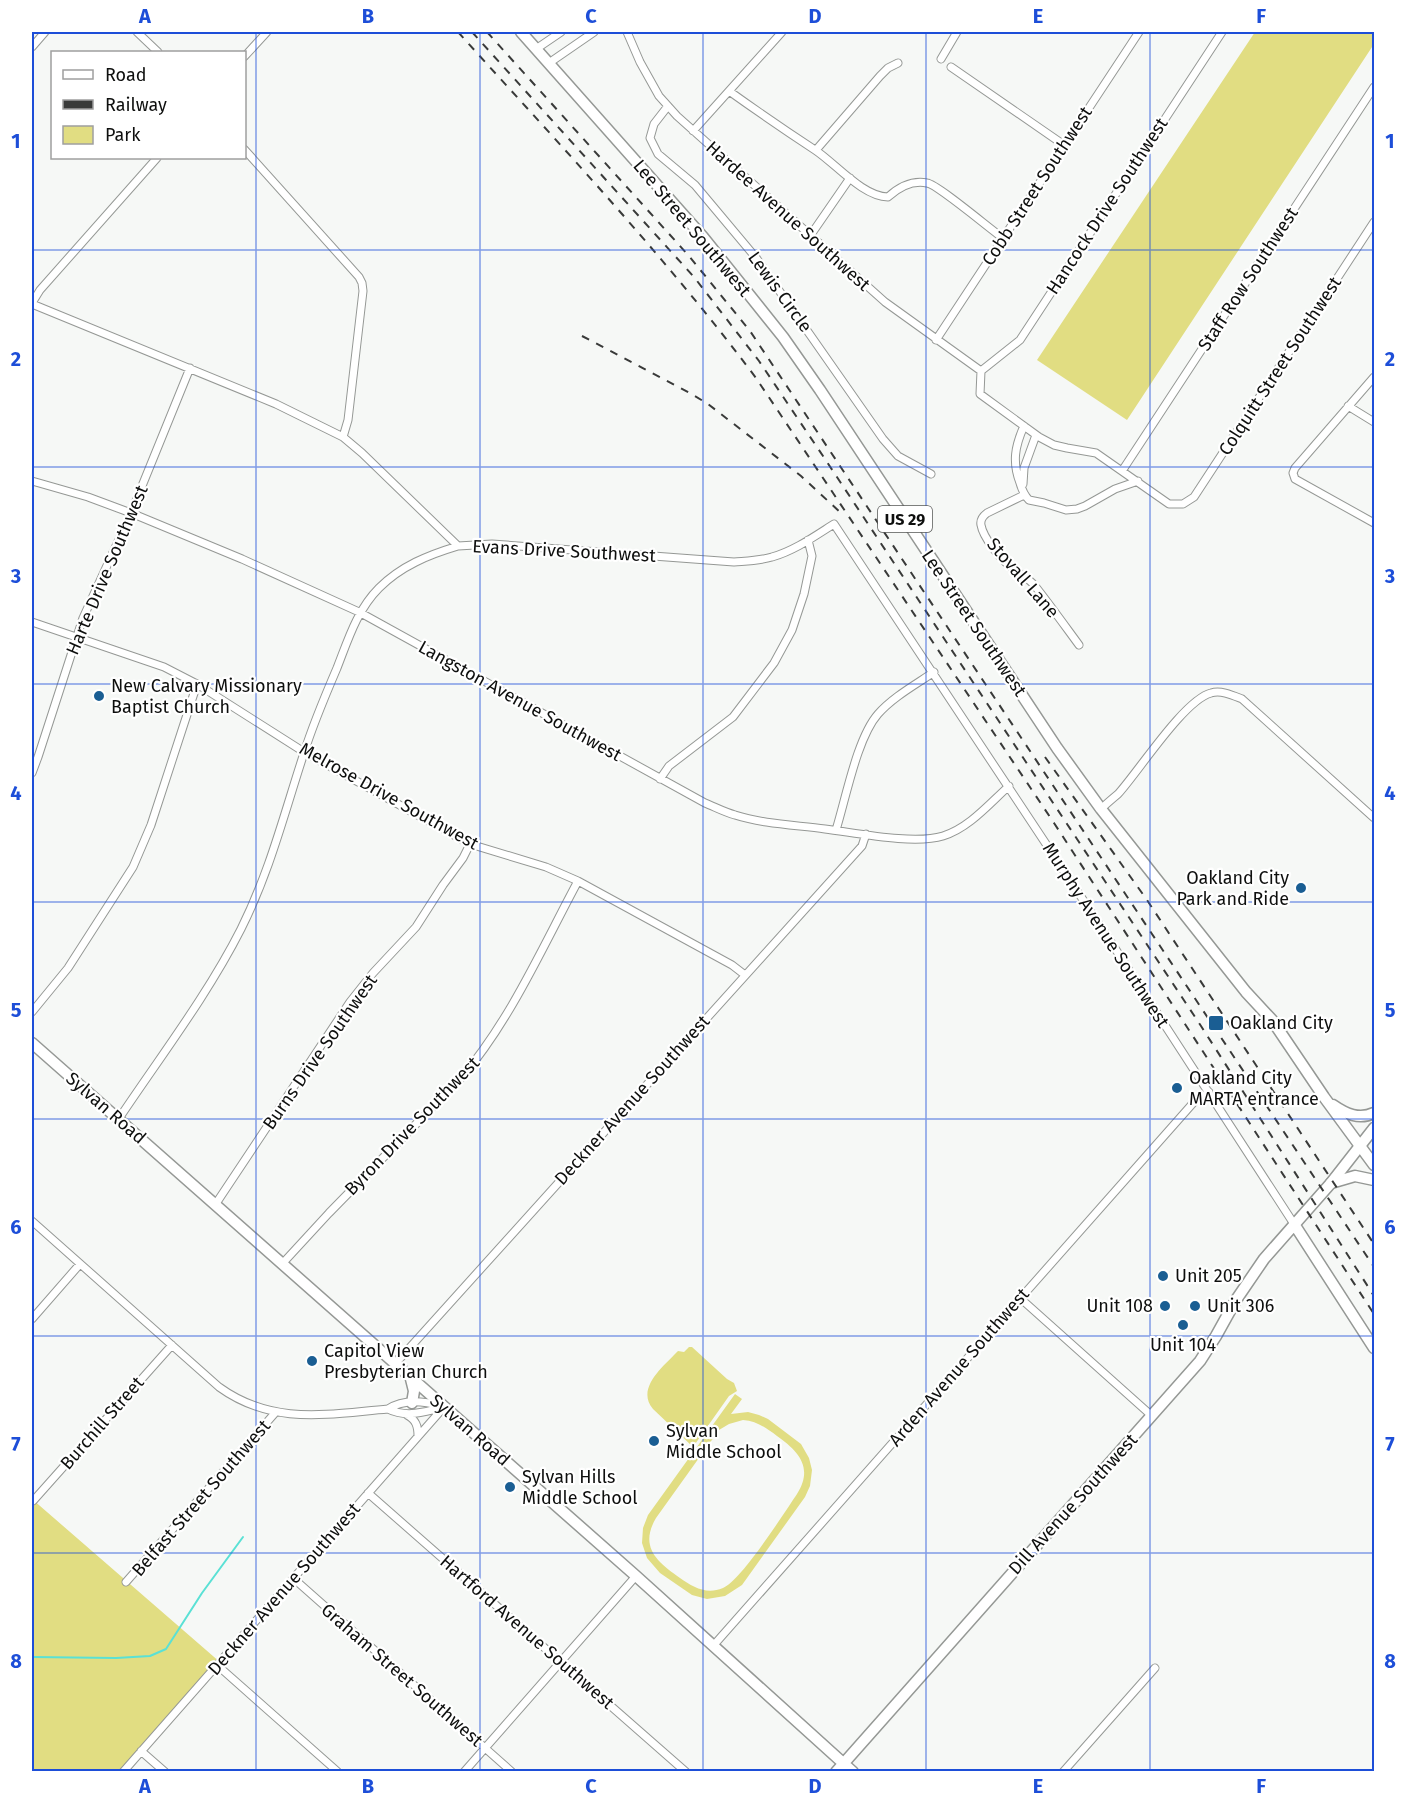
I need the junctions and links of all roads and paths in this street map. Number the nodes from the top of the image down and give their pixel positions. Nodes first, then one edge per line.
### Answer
1 (45, 32) edge
2 (137, 32) edge
3 (267, 32) edge
4 (521, 32) edge
5 (561, 32) edge
6 (594, 32) edge
7 (627, 32) edge
8 (782, 32) edge
9 (957, 32) edge
10 (1139, 32) edge
11 (1222, 32) edge
12 (32, 47) edge
13 (536, 49) junction
14 (157, 51) edge
15 (246, 55) edge
16 (941, 59) dead end
17 (549, 63) junction
18 (898, 63) dead end
19 (951, 67) dead end
20 (1374, 87) edge
21 (729, 91) junction
22 (668, 106) junction
23 (693, 131) junction
24 (1064, 145) junction
25 (816, 150) junction
26 (246, 151) edge
27 (156, 159) edge
28 (850, 178) junction
29 (1374, 222) edge
30 (810, 236) junction
31 (1003, 238) junction
32 (32, 304) edge
33 (936, 340) junction
34 (190, 368) junction
35 (981, 371) junction
36 (1374, 376) edge
37 (1348, 406) junction
38 (1374, 422) edge
39 (1024, 426) junction
40 (1036, 435) junction
41 (343, 437) junction
42 (1122, 471) junction
43 (931, 474) dead end
44 (32, 481) edge
45 (1138, 481) junction
46 (1024, 495) junction
47 (131, 513) junction
48 (1374, 523) edge
49 (834, 524) joint
50 (808, 540) junction
51 (458, 546) junction
52 (359, 612) junction
53 (32, 622) edge
54 (77, 636) junction
55 (1079, 645) dead end
56 (934, 672) junction
57 (197, 684) junction
58 (304, 752) junction
59 (32, 773) edge
60 (660, 779) junction
61 (1009, 786) junction
62 (1101, 809) junction
63 (1374, 818) edge
64 (836, 830) junction
65 (866, 834) junction
66 (470, 844) junction
67 (578, 881) junction
68 (745, 975) junction
69 (32, 1012) edge
70 (32, 1043) edge
71 (1209, 1092) junction
72 (1324, 1097) junction
73 (1374, 1113) edge
74 (118, 1120) junction
75 (1374, 1128) edge
76 (1360, 1147) junction
77 (1374, 1165) edge
78 (1374, 1180) edge
79 (1331, 1183) junction
80 (215, 1205) junction
81 (32, 1221) edge
82 (1294, 1224) junction
83 (80, 1264) junction
84 (282, 1264) junction
85 (1020, 1298) junction
86 (32, 1319) edge
87 (171, 1345) junction
88 (1374, 1348) edge
89 (394, 1364) junction
90 (409, 1376) junction
91 (412, 1403) junction
92 (444, 1407) junction
93 (388, 1409) junction
94 (275, 1413) junction
95 (404, 1414) junction
96 (1152, 1416) junction
97 (418, 1436) junction
98 (368, 1493) junction
99 (33, 1502) dead end
100 (636, 1576) junction
101 (293, 1578) junction
102 (126, 1582) dead end
103 (713, 1646) junction
104 (561, 1662) junction
105 (217, 1665) junction
106 (1155, 1668) dead end
107 (485, 1748) junction
108 (141, 1751) junction
109 (839, 1767) edge
110 (123, 1772) edge
111 (165, 1772) edge
112 (338, 1772) edge
113 (464, 1772) edge
114 (512, 1772) edge
115 (686, 1772) edge
116 (853, 1772) edge
117 (1063, 1772) edge

1 - 12 street
2 - 14 street
3 - 15 street
4 - 13 main road, Lee Street Southwest / US 29
5 - 13 street
6 - 17 street
7 - 22 street, Hardee Avenue Southwest
8 - 21 street
9 - 16 street
10 - 24 street, Cobb Street Southwest
11 - 35 street, Hancock Drive Southwest
13 - 17 main road, Lee Street Southwest / US 29
17 - 62 main road, Lee Street Southwest / US 29
18 - 25 street
19 - 24 street
20 - 42 street, Staff Row Southwest
21 - 23 street
21 - 25 street
22 - 23 street, Hardee Avenue Southwest
22 - 43 street, Lewis Circle
23 - 30 street, Hardee Avenue Southwest
24 - 31 street, Cobb Street Southwest
25 - 28 street
26 - 41 street
27 - 32 street
28 - 30 street
28 - 31 street
29 - 45 street, Colquitt Street Southwest
30 - 33 street, Hardee Avenue Southwest
31 - 33 street, Cobb Street Southwest
32 - 34 street, Evans Drive Southwest
33 - 35 street, Hardee Avenue Southwest
34 - 41 street, Evans Drive Southwest
34 - 47 street, Harte Drive Southwest
35 - 39 street
36 - 37 street
37 - 38 street
37 - 48 street
39 - 40 street
39 - 46 street
40 - 42 street
40 - 46 street
41 - 51 street, Evans Drive Southwest
42 - 45 street
44 - 47 street, Langston Avenue Southwest
45 - 46 street
46 - 55 street, Stovall Lane
47 - 52 street, Langston Avenue Southwest
47 - 54 street, Harte Drive Southwest
49 - 50 street, Evans Drive Southwest
49 - 56 street, Murphy Avenue Southwest
50 - 51 street, Evans Drive Southwest
50 - 60 street
51 - 52 street
52 - 58 street
52 - 60 street, Langston Avenue Southwest
53 - 54 street, Melrose Drive Southwest
54 - 57 street, Melrose Drive Southwest
54 - 59 street, Harte Drive Southwest
56 - 61 street, Murphy Avenue Southwest
56 - 64 street
57 - 58 street, Melrose Drive Southwest
57 - 69 street
58 - 66 street, Melrose Drive Southwest
58 - 74 street
60 - 64 street, Langston Avenue Southwest
61 - 65 street, Langston Avenue Southwest
61 - 71 street, Murphy Avenue Southwest
62 - 63 street
62 - 72 main road, Lee Street Southwest / US 29
64 - 65 street, Langston Avenue Southwest
65 - 68 street, Deckner Avenue Southwest
66 - 67 street, Melrose Drive Southwest
66 - 80 street, Burns Drive Southwest
67 - 68 street, Melrose Drive Southwest
67 - 84 street, Byron Drive Southwest
68 - 89 street, Deckner Avenue Southwest
70 - 74 main road, Sylvan Road
71 - 82 street, Murphy Avenue Southwest
71 - 85 street, Arden Avenue Southwest
72 - 73 main road
72 - 76 main road, Lee Street Southwest / US 29
74 - 80 main road, Sylvan Road
75 - 76 main road, Dill Avenue Southwest
76 - 77 main road, Lee Street Southwest / US 29
76 - 79 main road, Dill Avenue Southwest
78 - 79 main road
79 - 82 main road, Dill Avenue Southwest
80 - 84 main road, Sylvan Road
81 - 83 street
82 - 88 main road, Murphy Avenue Southwest
82 - 96 main road, Dill Avenue Southwest
83 - 86 street
83 - 87 street
84 - 89 main road, Sylvan Road
85 - 96 street
85 - 103 street, Arden Avenue Southwest
87 - 94 street
87 - 99 street, Burchill Street
89 - 90 main road, Sylvan Road
90 - 91 main road
90 - 92 main road, Sylvan Road
91 - 92 street
91 - 93 street
92 - 95 street
92 - 97 street, Deckner Avenue Southwest
92 - 100 main road, Sylvan Road
93 - 94 street
93 - 95 street
94 - 102 street, Belfast Street Southwest
95 - 97 street
96 - 109 main road, Dill Avenue Southwest
97 - 98 street, Deckner Avenue Southwest
98 - 101 street, Deckner Avenue Southwest
98 - 104 street, Hartford Avenue Southwest
100 - 103 main road, Sylvan Road
100 - 104 street
101 - 105 street, Deckner Avenue Southwest
101 - 107 street, Graham Street Southwest
103 - 109 main road, Sylvan Road
104 - 107 street
104 - 115 street, Hartford Avenue Southwest
105 - 108 street, Deckner Avenue Southwest
105 - 112 street
106 - 117 street
107 - 113 street
107 - 114 street, Graham Street Southwest
108 - 110 street, Deckner Avenue Southwest
108 - 111 street
109 - 116 main road, Sylvan Road

